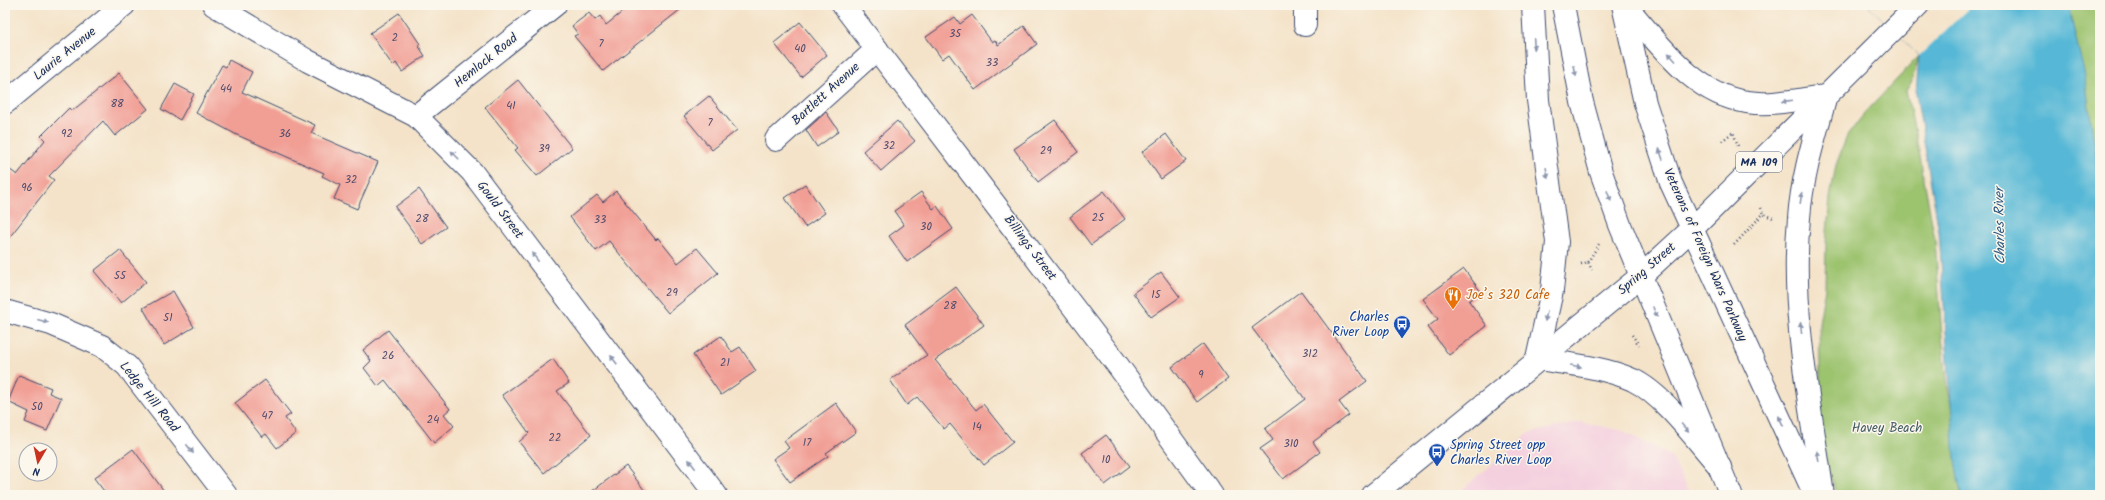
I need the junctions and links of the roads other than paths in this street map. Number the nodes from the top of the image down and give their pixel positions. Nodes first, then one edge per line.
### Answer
1 (124, 5) edge
2 (214, 5) edge
3 (555, 5) edge
4 (843, 5) edge
5 (1533, 5) edge
6 (1563, 5) edge
7 (1624, 5) edge
8 (1918, 5) edge
9 (877, 49) junction
10 (1826, 96) junction
11 (5, 103) edge
12 (416, 116) junction
13 (776, 140) dead end
14 (1692, 229) junction
15 (1641, 276) junction
16 (5, 311) edge
17 (1537, 359) junction
18 (1720, 467) junction
19 (226, 495) edge
20 (716, 495) edge
21 (1212, 495) edge
22 (1373, 495) edge
23 (1731, 495) edge
24 (1815, 495) edge
25 (1823, 495) edge

1 - 11 main road, Laurie Avenue
2 - 12 main road, Gould Street
3 - 12 main road, Hemlock Road
4 - 9 main road, Billings Street
5 -> 17 main road
6 -> 15 main road
10 -> 7 main road
14 -> 7 main road, Veterans of Foreign Wars Parkway
8 - 10 main road, Spring Street / MA 109
9 - 13 main road, Bartlett Avenue
9 - 21 main road, Billings Street
10 - 14 main road, Spring Street / MA 109
25 -> 10 main road
20 -> 12 main road, Gould Street
14 - 15 main road, Spring Street / MA 109
24 -> 14 main road, Veterans of Foreign Wars Parkway
15 - 17 main road, Spring Street
15 -> 18 main road
16 -> 19 main road, Ledge Hill Road
17 -> 18 main road
17 - 22 main road, Spring Street
18 - 23 main road

